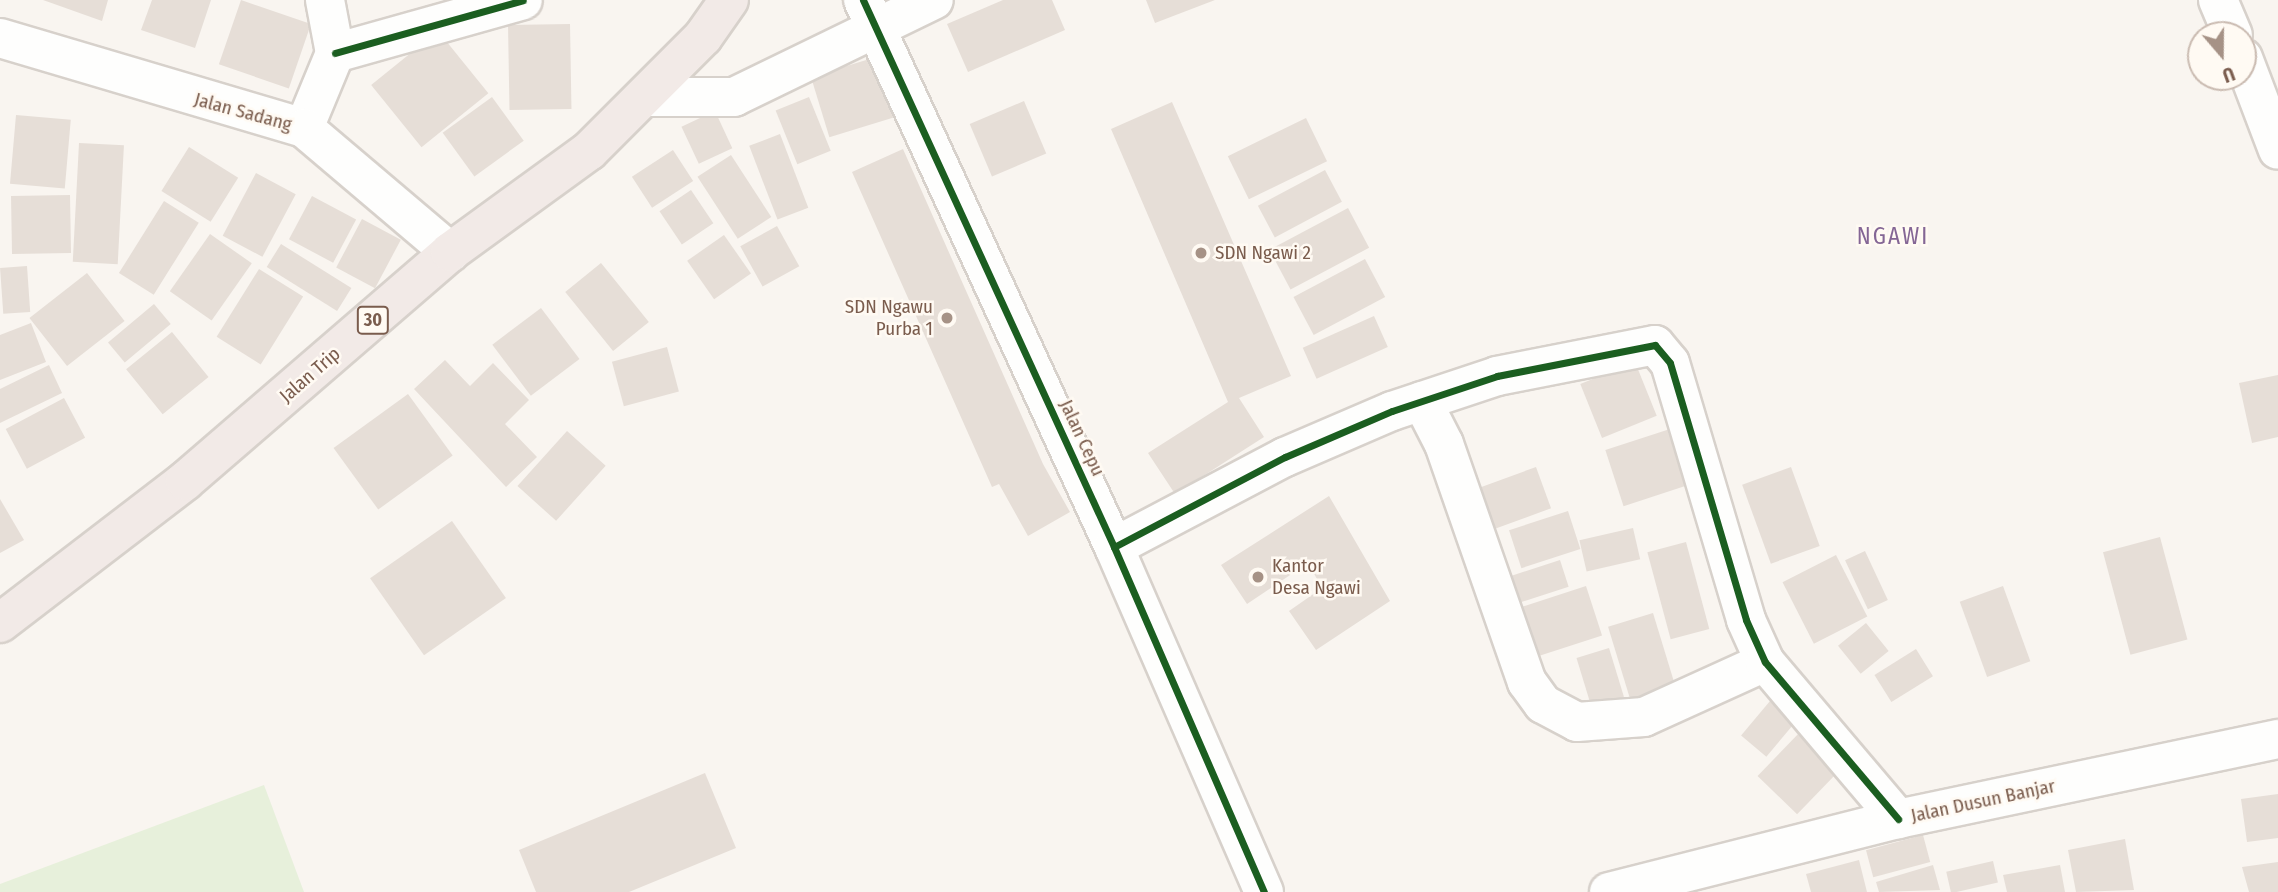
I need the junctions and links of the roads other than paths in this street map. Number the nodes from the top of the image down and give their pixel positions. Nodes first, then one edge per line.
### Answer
1 (324, 0) edge
2 (523, 0) edge
3 (729, 0) edge
4 (934, 0) edge
5 (2218, 0) edge
6 (870, 15) edge
7 (2227, 21) edge
8 (0, 38) edge
9 (335, 53) junction
10 (2256, 91) edge
11 (647, 97) junction
12 (304, 128) junction
13 (2278, 150) edge
14 (450, 252) junction
15 (1422, 401) junction
16 (1114, 547) junction
17 (0, 623) edge
18 (1765, 662) junction
19 (2278, 739) edge
20 (1898, 819) junction
21 (1264, 892) edge
22 (1609, 892) edge

1 - 9 street
2 - 9 street
3 - 11 highway, Jalan Trip / 30
4 - 6 street
5 - 7 street
6 - 11 street
6 - 16 street, Jalan Cepu
8 - 12 street, Jalan Sadang
9 - 12 street
10 - 13 street
11 - 14 highway, Jalan Trip / 30
12 - 14 street, Jalan Sadang
14 - 17 highway, Jalan Trip / 30
15 - 16 street
15 - 18 street
15 - 18 street
16 - 21 street, Jalan Cepu
18 - 20 street
19 - 20 street, Jalan Dusun Banjar
20 - 22 street, Jalan Dusun Banjar

